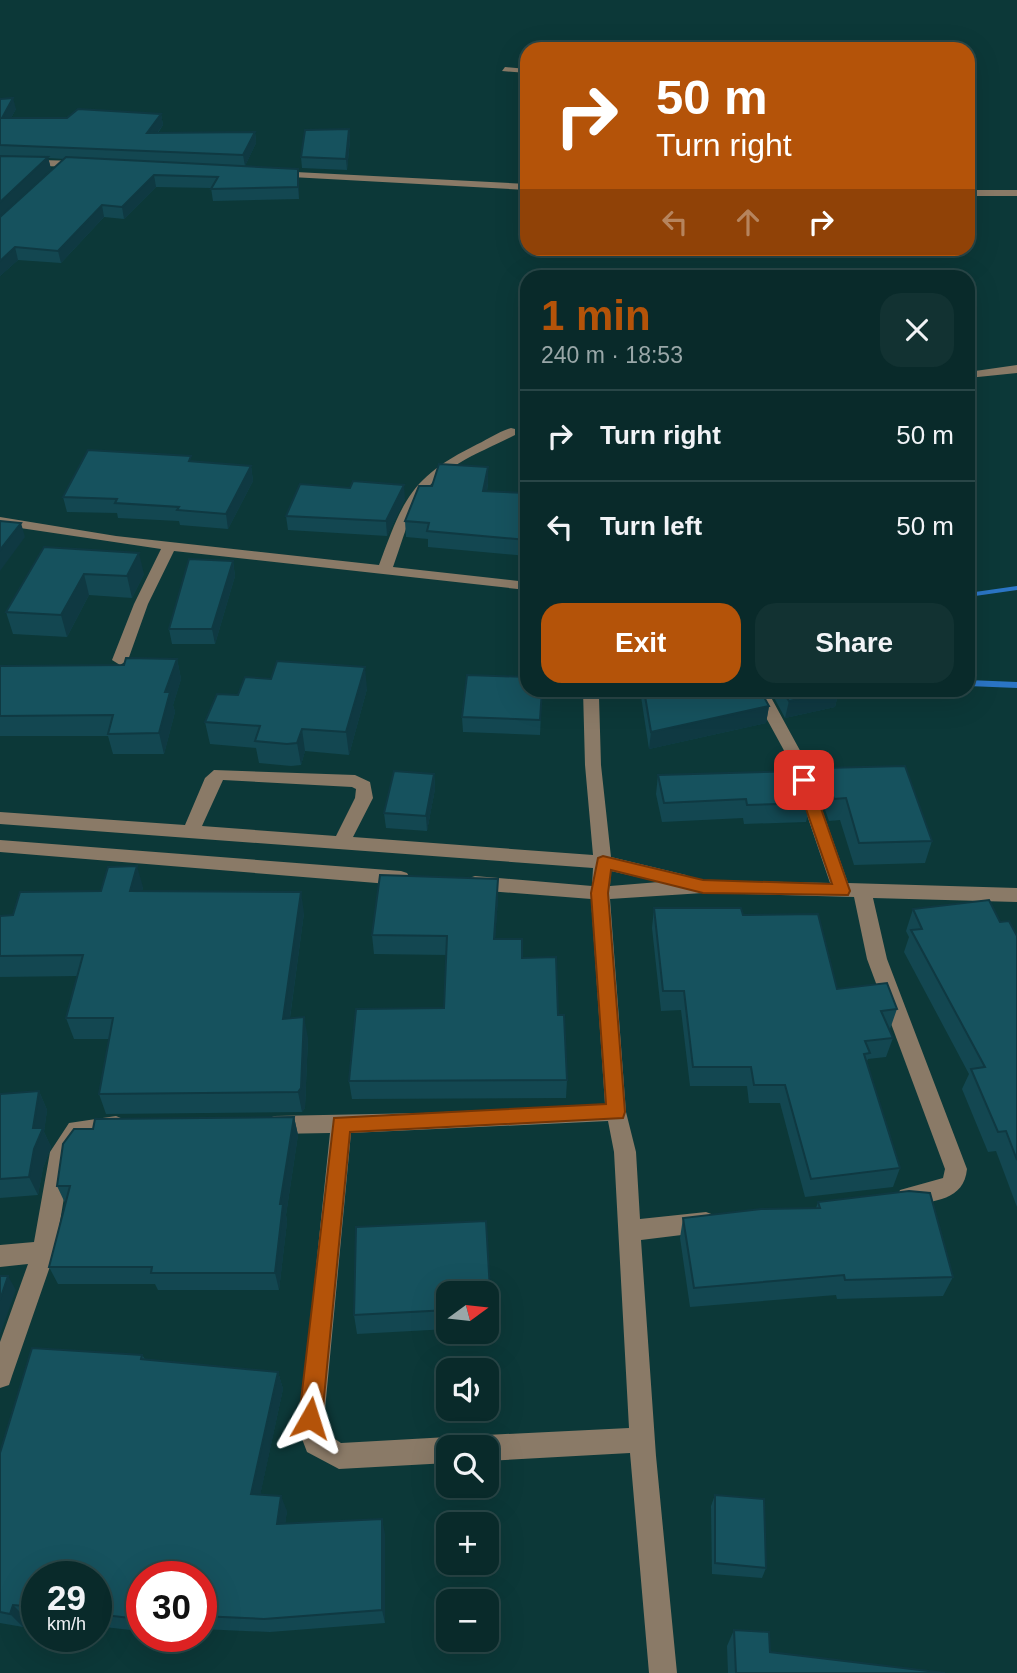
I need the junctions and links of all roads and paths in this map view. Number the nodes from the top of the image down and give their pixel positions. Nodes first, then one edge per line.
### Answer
1 (505, 69) dead end
2 (520, 70) edge
3 (0, 162) edge
4 (65, 164) junction
5 (87, 164) edge
6 (269, 174) edge
7 (50, 179) edge
8 (520, 187) edge
9 (975, 193) edge
10 (1017, 193) edge
11 (1017, 369) edge
12 (975, 374) edge
13 (511, 432) dead end
14 (0, 521) edge
15 (169, 546) junction
16 (384, 571) junction
17 (520, 585) edge
18 (121, 660) dead end
19 (592, 697) edge
20 (763, 697) edge
21 (0, 818) edge
22 (191, 832) junction
23 (341, 843) junction
24 (0, 846) edge
25 (603, 862) junction
26 (418, 879) edge
27 (460, 882) edge
28 (703, 886) junction
29 (852, 891) junction
30 (600, 893) junction
31 (1017, 895) edge
32 (616, 1112) junction
33 (341, 1124) junction
34 (141, 1125) edge
35 (250, 1125) edge
36 (887, 1200) edge
37 (726, 1220) edge
38 (630, 1231) junction
39 (44, 1252) junction
40 (0, 1256) edge
41 (0, 1376) edge
42 (642, 1440) junction
43 (499, 1447) edge
44 (436, 1452) edge
45 (663, 1673) edge

1 - 2 street
3 - 4 street
4 - 5 street
4 - 7 street
6 - 8 street
9 - 10 street
11 - 12 street
13 - 16 street
14 - 15 street
15 - 16 street
15 - 18 street
16 - 17 street
19 - 25 street
20 - 29 street
21 - 22 street
22 - 23 street
22 - 23 street
23 - 25 street
24 - 26 street
25 - 28 street
25 - 30 street
27 - 30 street
28 - 29 street
28 - 30 street
29 - 31 street
29 - 36 street
30 - 32 street
32 - 33 street
32 - 38 street
33 - 35 street
33 - 44 street
34 - 39 street
37 - 38 street
38 - 42 street
39 - 40 street
39 - 41 street
42 - 43 street
42 - 45 street

